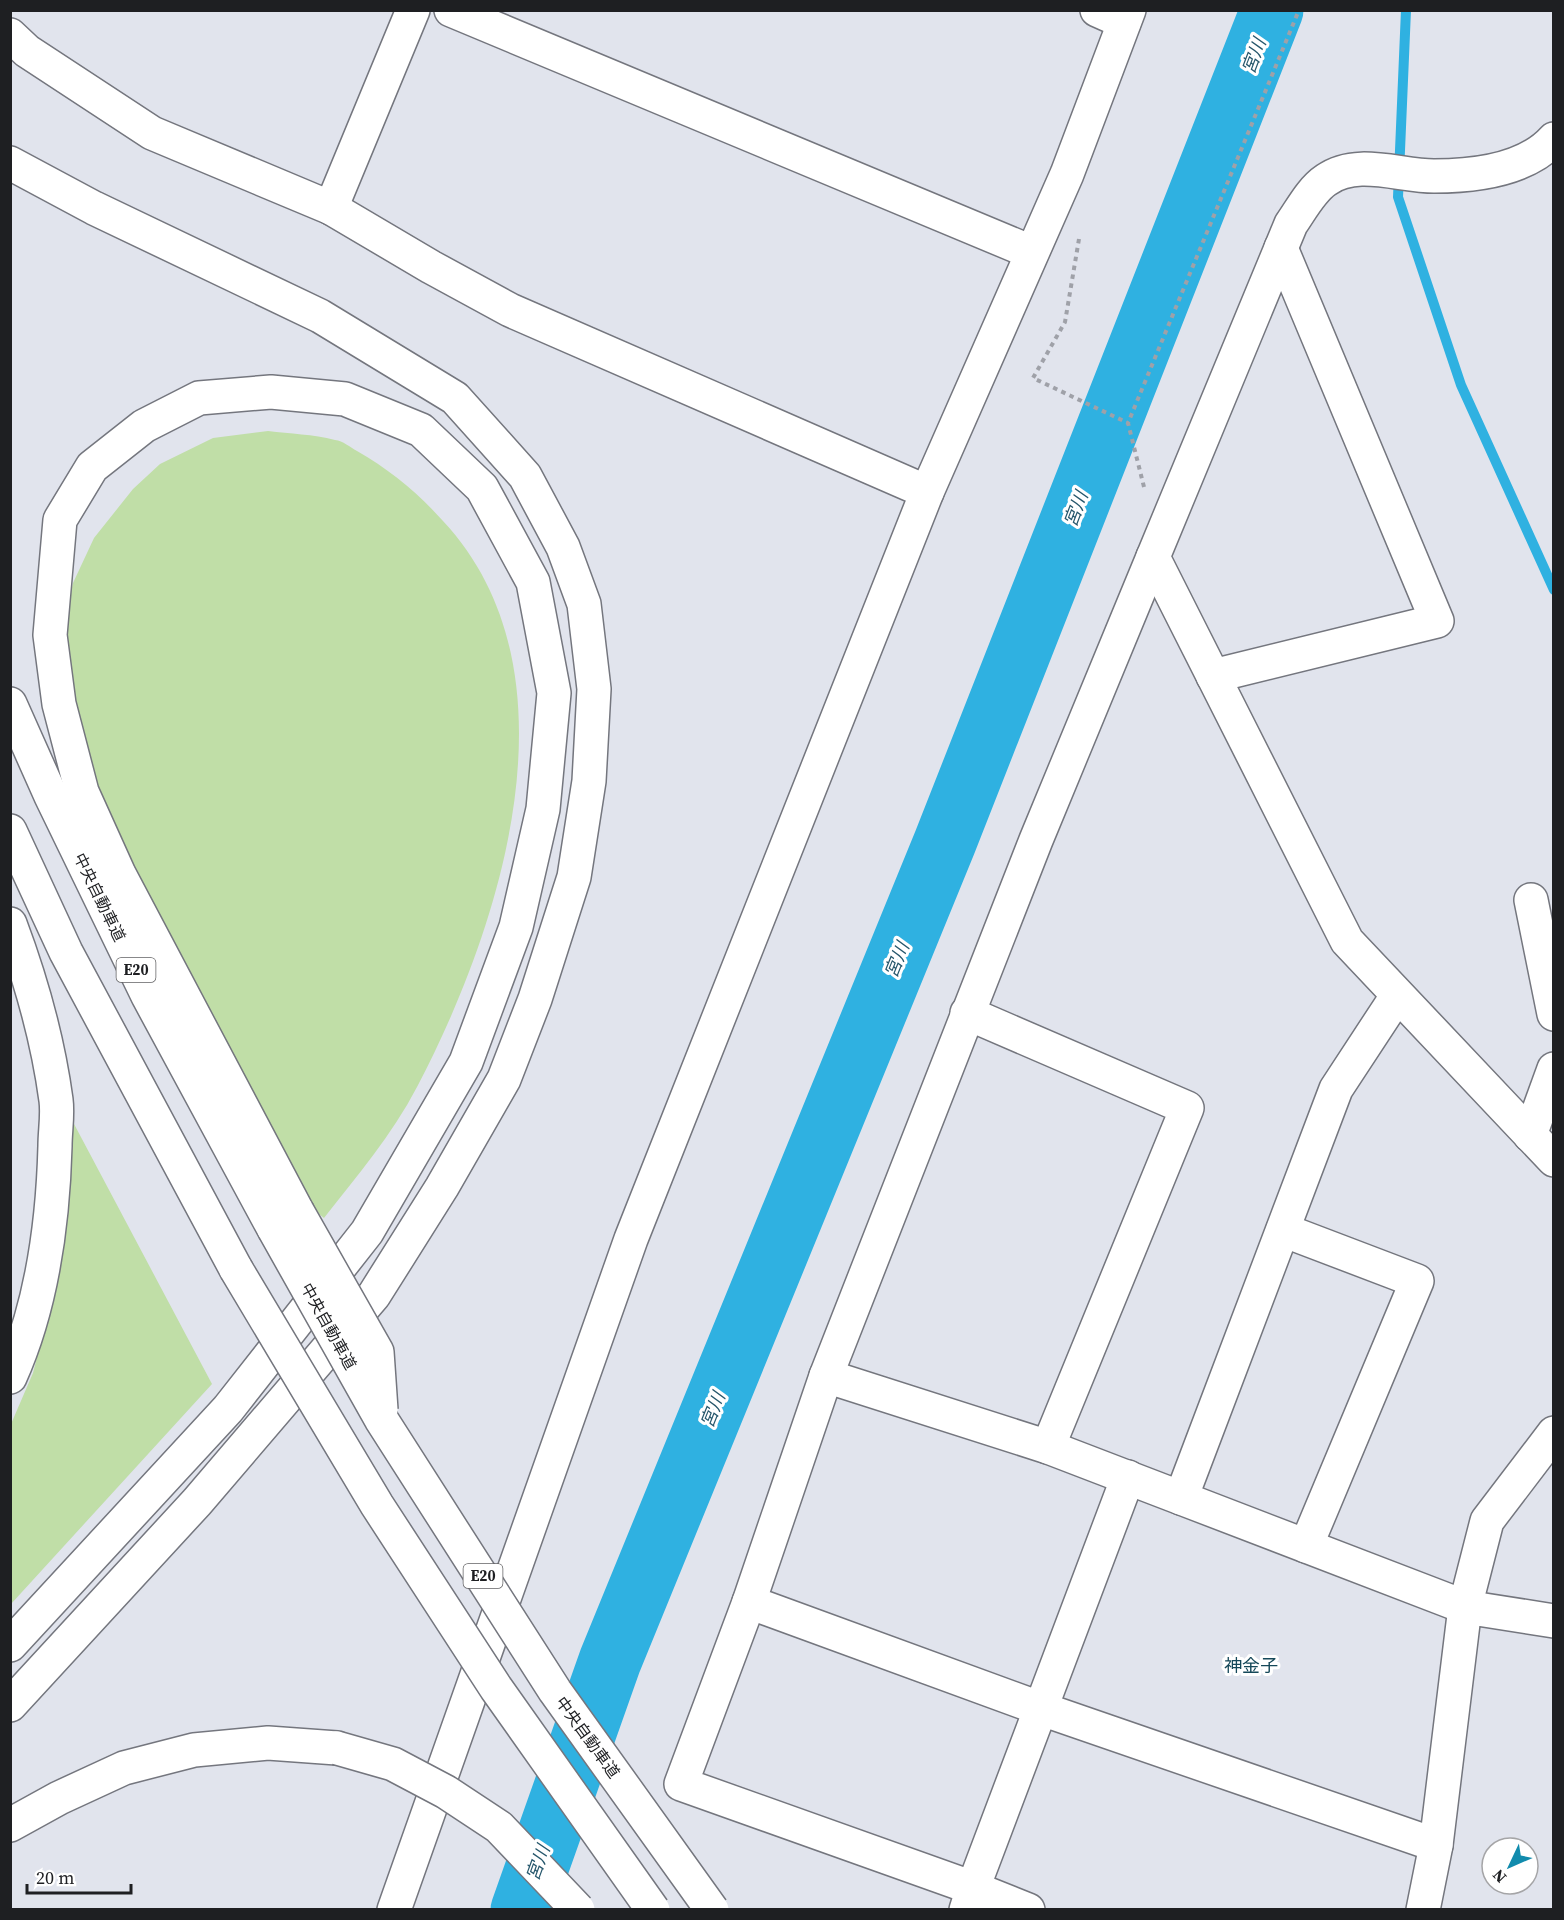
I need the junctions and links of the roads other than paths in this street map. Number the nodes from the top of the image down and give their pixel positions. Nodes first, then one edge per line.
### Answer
1 (413, 10) edge
2 (451, 10) edge
3 (1116, 14) edge
4 (10, 34) edge
5 (1554, 139) edge
6 (10, 163) edge
7 (331, 208) junction
8 (1281, 248) junction
9 (1031, 252) junction
10 (927, 492) junction
11 (1153, 557) junction
12 (1213, 676) junction
13 (10, 704) edge
14 (10, 831) edge
15 (1531, 900) dead end
16 (10, 924) edge
17 (1397, 996) junction
18 (968, 1013) junction
19 (1554, 1014) edge
20 (1554, 1069) edge
21 (1530, 1135) junction
22 (1554, 1160) edge
23 (285, 1220) junction
24 (1283, 1230) junction
25 (826, 1376) junction
26 (10, 1377) edge
27 (1554, 1433) edge
28 (1048, 1447) junction
29 (1128, 1477) junction
30 (1181, 1498) junction
31 (1306, 1546) junction
32 (749, 1602) junction
33 (1465, 1607) junction
34 (1554, 1622) edge
35 (10, 1645) edge
36 (10, 1705) edge
37 (1039, 1708) junction
38 (10, 1825) edge
39 (1436, 1845) junction
40 (969, 1899) edge
41 (394, 1910) edge
42 (578, 1910) edge
43 (653, 1910) edge
44 (712, 1910) edge
45 (1028, 1910) edge
46 (1424, 1910) edge

1 - 7 main road
2 - 9 main road
3 - 9 main road
4 - 7 main road
5 - 8 main road
6 - 36 main road
7 - 10 main road
8 - 11 main road
8 - 12 main road
9 - 10 main road
10 - 41 main road
11 - 12 main road
11 - 18 main road
12 - 17 main road
13 - 23 main road, 中央自動車道 / E20
14 - 43 main road, bridge
15 - 19 main road
16 - 26 main road
17 - 21 main road
17 - 24 main road
18 - 25 main road
18 - 28 main road
20 - 21 main road
21 - 22 main road
23 - 35 main road
23 - 44 main road, 中央自動車道 / E20, bridge
24 - 30 main road
24 - 31 main road
25 - 28 main road
25 - 32 main road
27 - 33 main road
28 - 29 main road
29 - 30 main road
29 - 37 main road
30 - 31 main road
31 - 33 main road
32 - 37 main road
32 - 40 main road
33 - 34 main road
33 - 39 main road
37 - 39 main road
37 - 40 main road
38 - 42 main road, bridge
39 - 46 main road
40 - 45 main road

